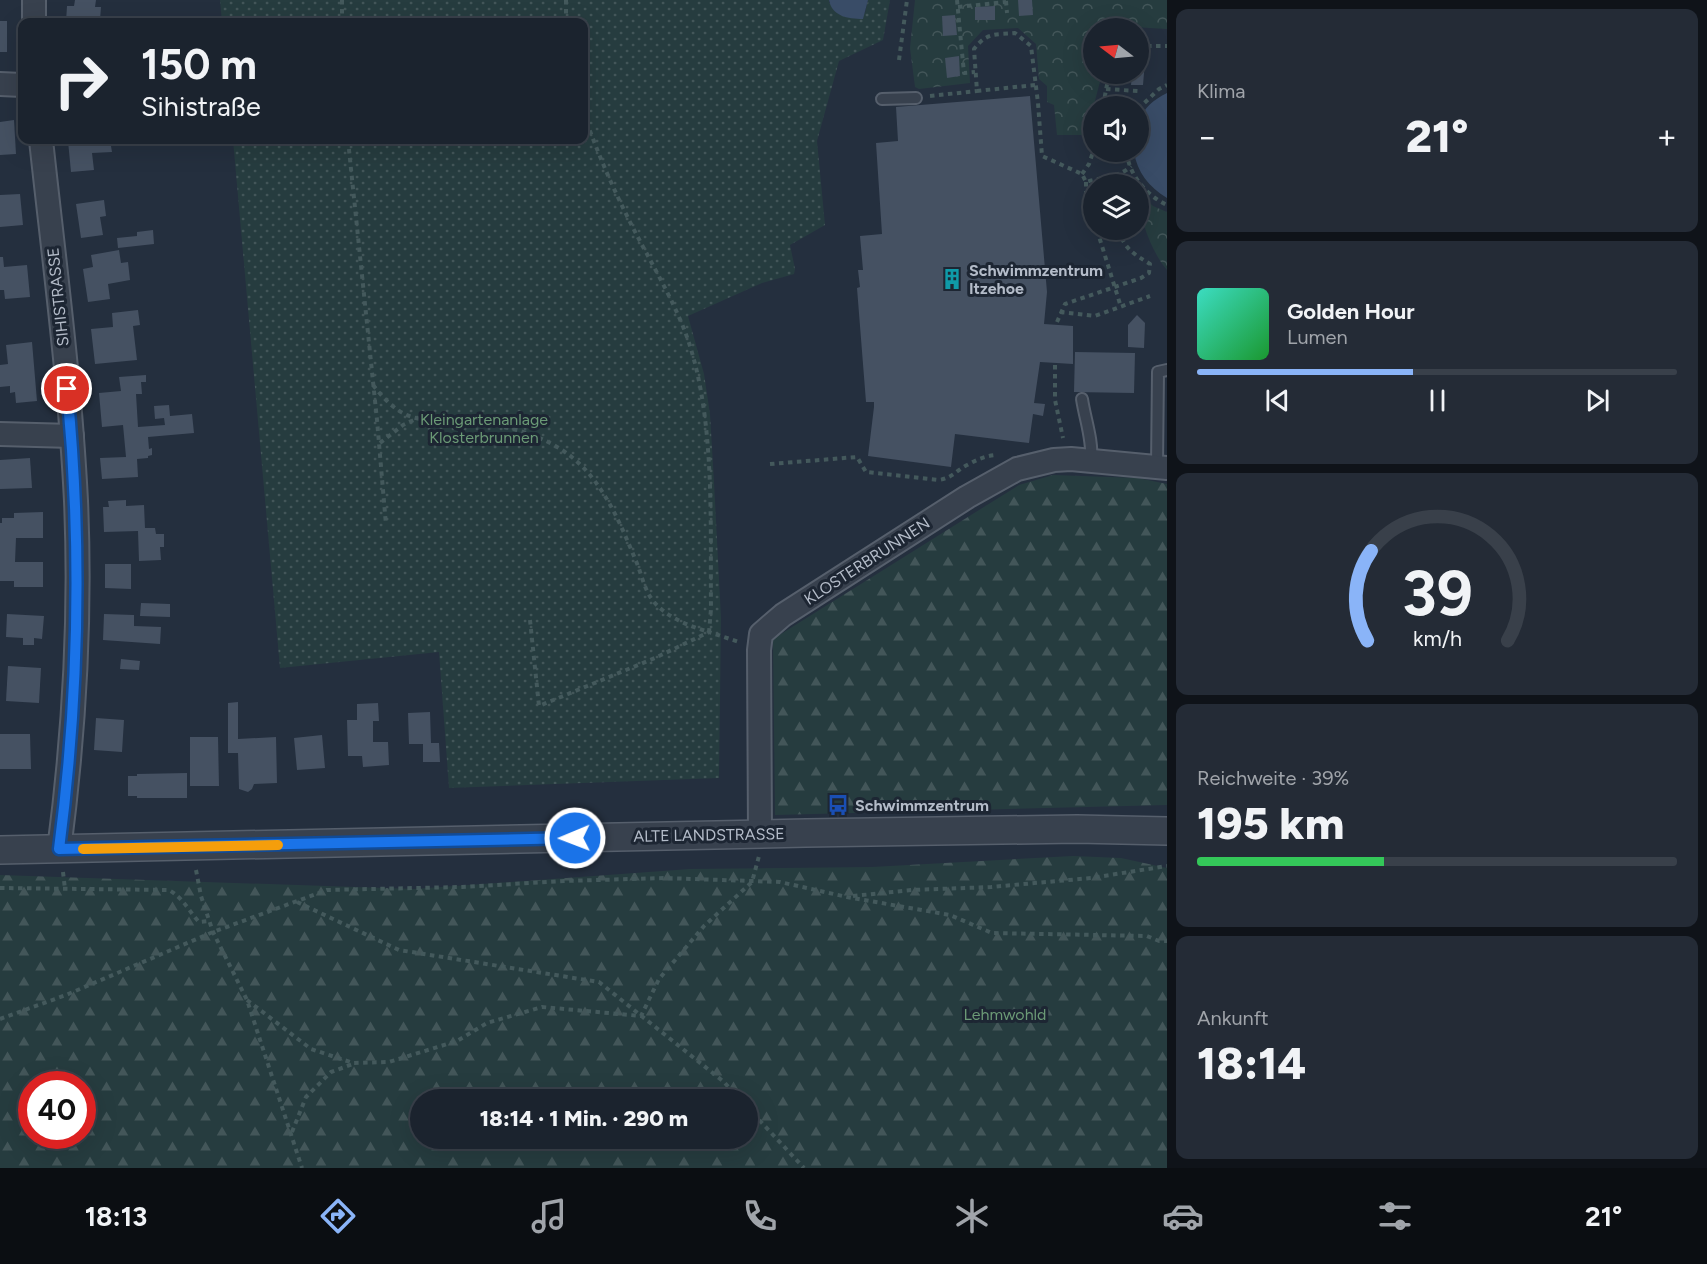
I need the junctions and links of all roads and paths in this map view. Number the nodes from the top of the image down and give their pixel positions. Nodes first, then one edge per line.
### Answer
1 (34, 0) edge
2 (342, 0) edge
3 (566, 0) edge
4 (907, 0) edge
5 (957, 0) edge
6 (1006, 1) edge
7 (958, 7) junction
8 (1007, 13) dead end
9 (34, 18) edge
10 (342, 18) edge
11 (566, 18) edge
12 (1149, 46) edge
13 (1167, 46) edge
14 (899, 60) dead end
15 (975, 72) junction
16 (0, 84) edge
17 (1107, 84) edge
18 (18, 85) edge
19 (1035, 85) junction
20 (1167, 85) edge
21 (1106, 89) junction
22 (977, 91) junction
23 (1138, 91) dead end
24 (1105, 96) edge
25 (916, 98) joint
26 (882, 99) dead end
27 (1149, 99) edge
28 (588, 123) edge
29 (41, 144) edge
30 (348, 144) edge
31 (1090, 162) edge
32 (1130, 162) edge
33 (1131, 166) junction
34 (1082, 174) joint
35 (1119, 174) edge
36 (1167, 205) edge
37 (1100, 240) edge
38 (1121, 240) edge
39 (1116, 287) junction
40 (1150, 296) dead end
41 (1121, 307) junction
42 (1060, 312) junction
43 (1057, 322) dead end
44 (1055, 365) dead end
45 (1167, 370) edge
46 (374, 386) junction
47 (1082, 399) dead end
48 (418, 419) junction
49 (0, 434) edge
50 (72, 436) junction
51 (379, 444) junction
52 (1062, 460) junction
53 (1091, 460) junction
54 (770, 464) dead end
55 (1162, 467) edge
56 (961, 470) dead end
57 (386, 525) dead end
58 (530, 620) dead end
59 (709, 633) junction
60 (728, 638) dead end
61 (1167, 831) edge
62 (760, 844) junction
63 (192, 847) junction
64 (59, 849) junction
65 (0, 850) edge
66 (1167, 866) edge
67 (752, 882) junction
68 (0, 888) edge
69 (847, 897) junction
70 (296, 902) junction
71 (209, 921) junction
72 (213, 932) junction
73 (1167, 941) edge
74 (248, 1000) junction
75 (641, 1016) junction
76 (0, 1019) edge
77 (353, 1064) junction
78 (730, 1089) edge
79 (758, 1119) edge
80 (292, 1132) junction
81 (302, 1168) edge
82 (804, 1168) edge

1 - 9 street
2 - 10 path
3 - 11 path
4 - 14 path
5 - 7 path
6 - 7 path
6 - 8 path
7 - 15 path
12 - 13 path
15 - 19 path
15 - 22 path
16 - 18 street
17 - 21 path
19 - 22 path
19 - 34 path
20 - 27 path
21 - 23 path
21 - 24 path
22 - 25 path
25 - 26 lane
28 - 59 path
29 - 50 street, SIHISTRASSE
30 - 46 path
31 - 34 path
32 - 33 path
33 - 35 path
33 - 36 path
37 - 39 path
38 - 39 path
39 - 41 path
39 - 42 path
40 - 41 path
41 - 42 path
42 - 43 path
44 - 52 path
45 - 55 lane
46 - 48 path
46 - 51 path
47 - 53 lane
48 - 51 path
48 - 59 path
49 - 50 street
50 - 64 street, SIHISTRASSE
51 - 57 path
52 - 53 street, KLOSTERBRUNNEN
52 - 62 street, KLOSTERBRUNNEN
53 - 55 street, KLOSTERBRUNNEN
54 - 56 path
58 - 59 path
59 - 60 path
61 - 62 street, ALTE LANDSTRASSE
62 - 63 street, ALTE LANDSTRASSE
62 - 67 path
63 - 64 street, ALTE LANDSTRASSE
63 - 71 path
64 - 65 street, ALTE LANDSTRASSE
66 - 69 path
67 - 69 path
67 - 70 path
67 - 75 path
68 - 71 path
69 - 73 path
70 - 72 path
70 - 75 path
71 - 72 path
72 - 74 path
72 - 76 path
74 - 77 path
74 - 80 path
75 - 77 path
75 - 78 path
77 - 80 path
79 - 82 path
80 - 81 path

